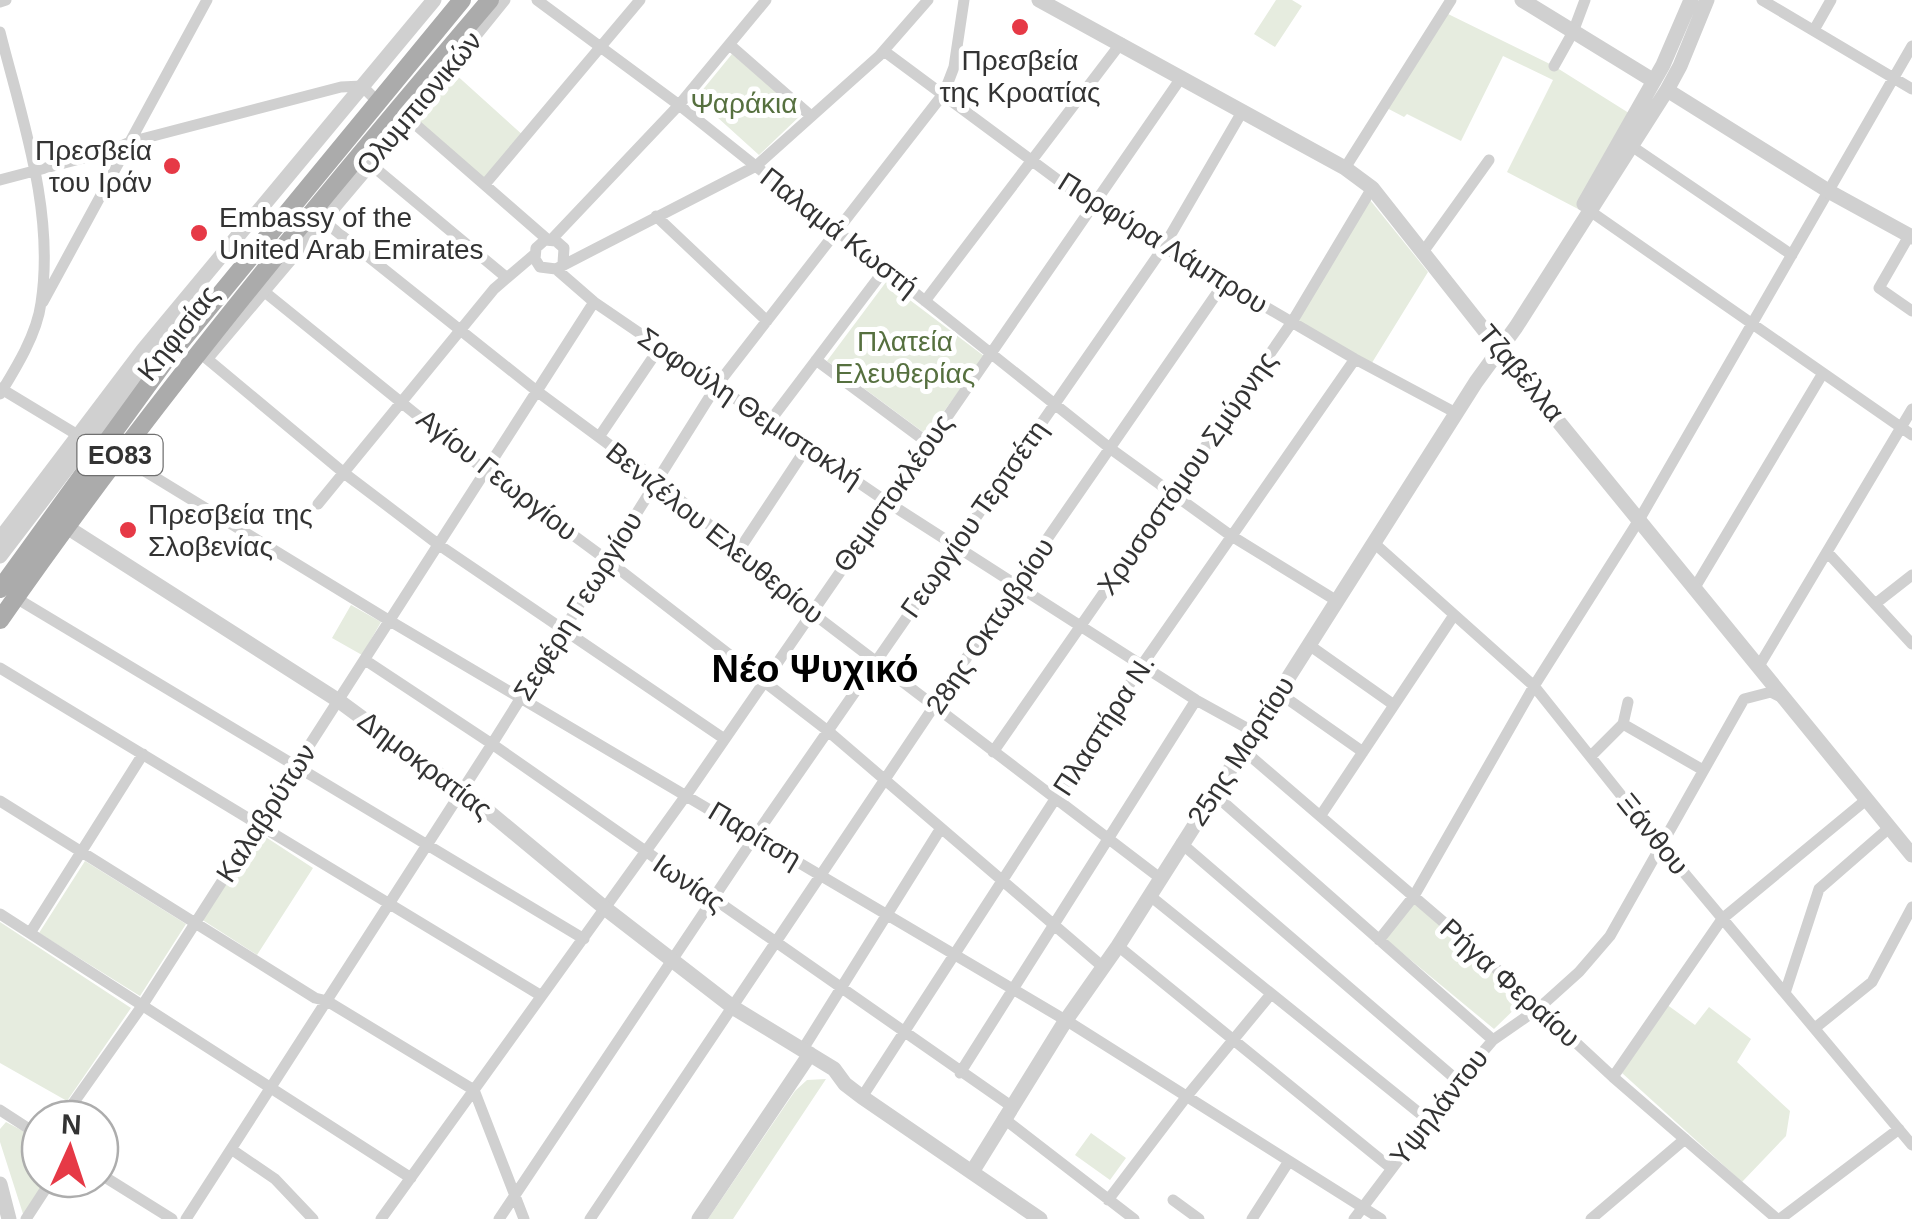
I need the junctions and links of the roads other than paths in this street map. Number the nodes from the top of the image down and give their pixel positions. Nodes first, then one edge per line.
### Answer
1 (207, 0) edge
2 (434, 0) edge
3 (462, 0) edge
4 (490, 0) edge
5 (505, 0) edge
6 (537, 0) edge
7 (640, 0) edge
8 (766, 0) edge
9 (928, 0) edge
10 (964, 0) edge
11 (1040, 0) edge
12 (1450, 0) edge
13 (1522, 0) edge
14 (1585, 0) edge
15 (1691, 0) edge
16 (1707, 0) edge
17 (1762, 0) edge
18 (1830, 0) edge
19 (1814, 30) junction
20 (0, 32) edge
21 (1573, 32) junction
22 (1121, 43) junction
23 (731, 46) junction
24 (1912, 46) edge
25 (600, 48) junction
26 (884, 51) junction
27 (438, 62) junction
28 (1554, 66) dead end
29 (1181, 78) junction
30 (1892, 78) junction
31 (1660, 85) junction
32 (362, 86) junction
33 (1912, 90) edge
34 (944, 93) junction
35 (428, 94) junction
36 (378, 102) junction
37 (679, 105) junction
38 (1242, 112) junction
39 (810, 116) junction
40 (408, 118) junction
41 (130, 142) junction
42 (1630, 145) junction
43 (1488, 160) dead end
44 (1034, 161) junction
45 (369, 164) junction
46 (756, 166) junction
47 (1344, 168) junction
48 (36, 172) junction
49 (0, 180) edge
50 (486, 183) junction
51 (1372, 188) junction
52 (1830, 192) junction
53 (1093, 206) junction
54 (1590, 211) junction
55 (656, 216) junction
56 (321, 219) junction
57 (300, 226) junction
58 (836, 230) junction
59 (1911, 236) edge
60 (550, 240) junction
61 (1162, 248) junction
62 (1423, 252) junction
63 (535, 254) junction
64 (1792, 255) junction
65 (555, 267) junction
66 (885, 269) junction
67 (508, 278) junction
68 (231, 282) junction
69 (1224, 283) junction
70 (266, 284) junction
71 (925, 300) junction
72 (594, 302) junction
73 (41, 306) junction
74 (1912, 312) edge
75 (767, 320) junction
76 (1292, 322) junction
77 (1751, 324) junction
78 (461, 330) junction
79 (167, 337) joint
80 (1497, 346) junction
81 (660, 347) junction
82 (990, 352) junction
83 (206, 358) junction
84 (1355, 359) junction
85 (816, 360) junction
86 (1823, 372) junction
87 (717, 386) junction
88 (1, 390) edge
89 (538, 392) junction
90 (402, 401) junction
91 (1054, 403) junction
92 (1912, 410) edge
93 (1456, 413) junction
94 (770, 422) junction
95 (1906, 431) edge
96 (76, 434) junction
97 (599, 438) junction
98 (928, 443) junction
99 (808, 447) junction
100 (1111, 449) junction
101 (126, 459) junction
102 (486, 471) junction
103 (344, 473) junction
104 (657, 480) junction
105 (1174, 495) junction
106 (888, 502) junction
107 (318, 504) dead end
108 (1639, 520) junction
109 (73, 531) junction
110 (1230, 535) junction
111 (0, 538) edge
112 (1374, 543) junction
113 (438, 545) junction
114 (956, 546) junction
115 (739, 550) junction
116 (1828, 553) junction
117 (0, 556) edge
118 (607, 560) junction
119 (1912, 575) edge
120 (1016, 584) junction
121 (0, 589) edge
122 (1694, 589) junction
123 (22, 600) junction
124 (1337, 601) junction
125 (1875, 604) junction
126 (811, 612) junction
127 (1454, 615) junction
128 (0, 620) edge
129 (390, 620) junction
130 (1080, 626) junction
131 (0, 631) edge
132 (563, 632) junction
133 (1912, 644) edge
134 (1309, 645) junction
135 (365, 660) junction
136 (876, 662) junction
137 (1142, 665) junction
138 (1759, 666) junction
139 (0, 668) edge
140 (762, 682) junction
141 (1534, 686) junction
142 (1279, 692) junction
143 (522, 696) junction
144 (339, 700) junction
145 (1196, 700) junction
146 (1784, 700) junction
147 (1628, 702) dead end
148 (1394, 706) junction
149 (935, 708) junction
150 (1623, 724) junction
151 (828, 731) junction
152 (1254, 732) junction
153 (723, 738) junction
154 (492, 744) junction
155 (1242, 749) junction
156 (992, 752) junction
157 (1363, 752) junction
158 (143, 754) junction
159 (1591, 756) junction
160 (296, 766) junction
161 (1703, 770) junction
162 (884, 780) junction
163 (461, 791) junction
164 (687, 794) junction
165 (1214, 794) junction
166 (1057, 799) junction
167 (0, 800) edge
168 (1866, 800) junction
169 (1321, 815) junction
170 (259, 824) junction
171 (941, 828) junction
172 (1889, 828) junction
173 (755, 836) junction
174 (1110, 840) junction
175 (1181, 843) junction
176 (1660, 844) junction
177 (426, 845) junction
178 (81, 852) junction
179 (645, 853) junction
180 (1912, 854) edge
181 (822, 876) junction
182 (1160, 878) junction
183 (1002, 881) junction
184 (1149, 895) junction
185 (1414, 896) junction
186 (714, 900) junction
187 (390, 903) junction
188 (1912, 907) edge
189 (606, 910) junction
190 (0, 914) edge
191 (886, 915) junction
192 (1722, 919) junction
193 (195, 923) junction
194 (1053, 925) junction
195 (30, 933) junction
196 (584, 939) junction
197 (1380, 940) junction
198 (777, 944) junction
199 (1118, 946) junction
200 (953, 955) junction
201 (672, 961) junction
202 (1103, 968) junction
203 (842, 988) junction
204 (1012, 988) junction
205 (1784, 992) junction
206 (1271, 994) junction
207 (540, 995) junction
208 (327, 1001) junction
209 (142, 1006) junction
210 (734, 1008) junction
211 (1539, 1008) junction
212 (1066, 1020) junction
213 (1815, 1028) junction
214 (904, 1034) junction
215 (1234, 1040) junction
216 (1493, 1040) junction
217 (804, 1056) junction
218 (960, 1073) junction
219 (1613, 1077) junction
220 (1458, 1080) junction
221 (270, 1088) junction
222 (474, 1090) junction
223 (1187, 1096) junction
224 (862, 1097) junction
225 (76, 1099) edge
226 (1007, 1112) junction
227 (1428, 1120) junction
228 (1899, 1129) junction
229 (1685, 1139) junction
230 (1912, 1144) edge
231 (231, 1149) junction
232 (1289, 1161) junction
233 (1391, 1168) junction
234 (968, 1169) junction
235 (411, 1178) junction
236 (0, 1184) edge
237 (120, 1186) edge
238 (515, 1196) junction
239 (1108, 1200) junction
240 (1174, 1200) dead end
241 (5, 1212) edge
242 (1358, 1214) edge
243 (172, 1219) edge
244 (186, 1219) edge
245 (313, 1219) edge
246 (381, 1219) edge
247 (499, 1219) edge
248 (524, 1219) edge
249 (590, 1219) edge
250 (699, 1219) edge
251 (1040, 1219) edge
252 (1134, 1219) edge
253 (1199, 1219) edge
254 (1252, 1219) edge
255 (1381, 1219) edge
256 (1591, 1219) edge
257 (1779, 1219) edge

1 - 41 street
2 - 32 street
3 - 36 main road, Κηφισίας / ΕΟ83
4 - 27 main road, Κηφισίας / ΕΟ83
5 - 35 street, Ολυμπιονικών
6 - 25 street, Παλαμά Κωστή
7 - 25 street
8 - 23 street
9 - 26 street
10 - 34 street, Σεφέρη Γεωργίου
11 - 22 street, Τζαβέλλα
12 - 47 street
13 - 21 street
14 - 21 street
15 - 31 street
16 - 31 street
17 - 19 street
18 - 19 street
19 - 30 street
20 - 48 street
21 - 28 street
21 - 31 street
22 - 29 street, Τζαβέλλα
22 - 44 street
23 - 37 street
23 - 39 street
24 - 30 street
25 - 37 street, Παλαμά Κωστή
25 - 50 street
26 - 34 street, Πορφύρα Λάμπρου
26 - 39 street
27 - 35 main road
27 - 57 main road, Κηφισίας / ΕΟ83
29 - 38 street, Τζαβέλλα
29 - 53 street, Θεμιστοκλέους
30 - 33 street
30 - 52 street
31 - 42 street
31 - 52 street
31 - 80 street
32 - 36 street
32 - 41 street
32 - 96 street
34 - 44 street, Πορφύρα Λάμπρου
34 - 58 street, Σεφέρη Γεωργίου
35 - 40 street, Ολυμπιονικών
36 - 68 main road, Κηφισίας / ΕΟ83
37 - 46 street, Παλαμά Κωστή
37 - 60 street
38 - 47 street, Τζαβέλλα
38 - 61 street, Γεωργίου Τερτσέτη
39 - 46 street
40 - 45 street, Ολυμπιονικών
40 - 50 street
41 - 48 street
41 - 73 street
42 - 54 street
42 - 64 street
43 - 62 street
44 - 53 street, Πορφύρα Λάμπρου
44 - 71 street
45 - 56 street, Ολυμπιονικών
45 - 67 street
46 - 55 street
46 - 58 street, Παλαμά Κωστή
47 - 51 street, Τζαβέλλα
48 - 49 street
48 - 73 street
50 - 60 street
51 - 62 street, Τζαβέλλα
51 - 76 street, Χρυσοστόμου Σμύρνης
52 - 59 street
52 - 64 street
53 - 61 street, Πορφύρα Λάμπρου
53 - 82 street, Θεμιστοκλέους
54 - 77 street
54 - 80 street
55 - 65 street
55 - 75 street
56 - 70 street, Ολυμπιονικών
56 - 78 street, Βενιζέλου Ελευθερίου
57 - 70 main road
57 - 128 main road, Κηφισίας / ΕΟ83
58 - 66 street, Παλαμά Κωστή
58 - 75 street, Σεφέρη Γεωργίου
59 - 74 street
60 - 63 street
60 - 65 street
61 - 69 street, Πορφύρα Λάμπρου
61 - 91 street, Γεωργίου Τερτσέτη
62 - 80 street, Τζαβέλλα
63 - 65 street
63 - 67 street
64 - 77 street
65 - 67 street
65 - 72 street, Σοφούλη Θεμιστοκλή
66 - 71 street, Παλαμά Κωστή
66 - 85 street
67 - 78 street
68 - 79 main road
68 - 121 main road, Κηφισίας / ΕΟ83
69 - 76 street, Πορφύρα Λάμπρου
69 - 100 street, 28ης Οκτωβρίου
70 - 83 street, Ολυμπιονικών
70 - 90 street, Αγίου Γεωργίου
71 - 82 street, Παλαμά Κωστή
72 - 81 street, Σοφούλη Θεμιστοκλή
72 - 89 street, Καλαβρύτων
73 - 88 street
75 - 87 street, Σεφέρη Γεωργίου
76 - 84 street, Πορφύρα Λάμπρου
76 - 105 street, Χρυσοστόμου Σμύρνης
77 - 86 street
77 - 108 street
78 - 89 street, Βενιζέλου Ελευθερίου
78 - 90 street
79 - 117 street
80 - 93 street, 25ης Μαρτίου
80 - 108 street, Τζαβέλλα
81 - 87 street, Σοφούλη Θεμιστοκλή
81 - 97 street
82 - 91 street, Παλαμά Κωστή
82 - 98 street, Θεμιστοκλέους
83 - 101 street, Ολυμπιονικών
83 - 103 street
84 - 93 street, Πορφύρα Λάμπρου
84 - 110 street, Πλαστήρα Ν.
85 - 94 street
85 - 98 street
86 - 95 street
86 - 122 street
87 - 94 street, Σοφούλη Θεμιστοκλή
87 - 104 street, Σεφέρη Γεωργίου
88 - 96 street
89 - 97 street, Βενιζέλου Ελευθερίου
89 - 102 street, Καλαβρύτων
90 - 102 street, Αγίου Γεωργίου
90 - 103 street
91 - 100 street, Παλαμά Κωστή
91 - 114 street, Γεωργίου Τερτσέτη
92 - 95 street
93 - 112 street, 25ης Μαρτίου
94 - 99 street, Σοφούλη Θεμιστοκλή
95 - 116 street
96 - 111 street
97 - 104 street, Βενιζέλου Ελευθερίου
98 - 106 street, Θεμιστοκλέους
99 - 106 street, Σοφούλη Θεμιστοκλή
99 - 115 street
100 - 105 street, Παλαμά Κωστή
100 - 120 street, 28ης Οκτωβρίου
101 - 109 street, Ολυμπιονικών
101 - 129 street, Παρίτση
102 - 113 street, Καλαβρύτων
102 - 118 street, Αγίου Γεωργίου
103 - 107 street
103 - 113 street
104 - 115 street, Βενιζέλου Ελευθερίου
104 - 118 street, Σεφέρη Γεωργίου
105 - 110 street, Παλαμά Κωστή
105 - 130 street, Χρυσοστόμου Σμύρνης
106 - 114 street, Σοφούλη Θεμιστοκλή
106 - 126 street, Θεμιστοκλέους
108 - 122 street, Τζαβέλλα
108 - 141 street
109 - 123 street, Ολυμπιονικών
109 - 144 street, Δημοκρατίας
110 - 124 street, Παλαμά Κωστή
110 - 137 street, Πλαστήρα Ν.
112 - 124 street, 25ης Μαρτίου
112 - 127 street, Ξάνθου
113 - 129 street, Καλαβρύτων
113 - 132 street
114 - 120 street, Σοφούλη Θεμιστοκλή
114 - 136 street, Γεωργίου Τερτσέτη
115 - 126 street, Βενιζέλου Ελευθερίου
116 - 125 street
116 - 138 street
118 - 132 street, Σεφέρη Γεωργίου
118 - 140 street, Αγίου Γεωργίου
119 - 125 street
120 - 130 street, Σοφούλη Θεμιστοκλή
120 - 149 street, 28ης Οκτωβρίου
122 - 138 street, Τζαβέλλα
123 - 131 street, Ολυμπιονικών
123 - 160 street
124 - 134 street, 25ης Μαρτίου
125 - 133 street
126 - 136 street, Βενιζέλου Ελευθερίου
126 - 140 street, Θεμιστοκλέους
127 - 141 street, Ξάνθου
127 - 148 street
129 - 135 street, Καλαβρύτων
129 - 143 street, Παρίτση
130 - 137 street, Σοφούλη Θεμιστοκλή
130 - 156 street, Χρυσοστόμου Σμύρνης
132 - 143 street, Σεφέρη Γεωργίου
132 - 153 street
134 - 142 street, 25ης Μαρτίου
134 - 148 street
135 - 144 street, Καλαβρύτων
135 - 154 street, Ιωνίας
136 - 149 street, Βενιζέλου Ελευθερίου
136 - 151 street, Γεωργίου Τερτσέτη
137 - 145 street, Σοφούλη Θεμιστοκλή
137 - 166 street, Πλαστήρα Ν.
138 - 146 street, Τζαβέλλα
139 - 158 street
140 - 151 street, Αγίου Γεωργίου
140 - 153 street, Θεμιστοκλέους
141 - 159 street, Ξάνθου
141 - 185 street
142 - 152 street, 25ης Μαρτίου
142 - 157 street
143 - 154 street, Σεφέρη Γεωργίου
143 - 164 street, Παρίτση
144 - 160 street, Καλαβρύτων
144 - 163 street, Δημοκρατίας
145 - 152 street, Σοφούλη Θεμιστοκλή
145 - 174 street
146 - 161 street, Υψηλάντου
146 - 168 street, Τζαβέλλα
147 - 150 street
148 - 157 street
149 - 156 street, Βενιζέλου Ελευθερίου
149 - 162 street, 28ης Οκτωβρίου
150 - 159 street
150 - 161 street
151 - 162 street, Αγίου Γεωργίου
151 - 173 street, Γεωργίου Τερτσέτη
152 - 155 street, 25ης Μαρτίου
153 - 164 street, Θεμιστοκλέους
154 - 163 street, Σεφέρη Γεωργίου
154 - 179 street, Ιωνίας
155 - 165 street, 25ης Μαρτίου
155 - 169 street, Ρήγα Φεραίου
156 - 166 street, Βενιζέλου Ελευθερίου
157 - 169 street
158 - 170 street
158 - 178 street
159 - 176 street, Ξάνθου
160 - 170 street, Καλαβρύτων
160 - 177 street
161 - 176 street, Υψηλάντου
162 - 171 street, Αγίου Γεωργίου
162 - 181 street, 28ης Οκτωβρίου
163 - 177 street, Σεφέρη Γεωργίου
163 - 189 street, Δημοκρατίας
164 - 173 street, Παρίτση
164 - 179 street, Θεμιστοκλέους
165 - 175 street, 25ης Μαρτίου
165 - 197 street
166 - 174 street, Βενιζέλου Ελευθερίου
166 - 183 street, Πλαστήρα Ν.
167 - 178 street
168 - 172 street, Τζαβέλλα
168 - 192 street
169 - 185 street, Ρήγα Φεραίου
170 - 187 street
170 - 193 street, Καλαβρύτων
171 - 183 street, Αγίου Γεωργίου
171 - 191 street
172 - 180 street, Τζαβέλλα
172 - 205 street
173 - 181 street, Παρίτση
173 - 186 street, Γεωργίου Τερτσέτη
174 - 182 street, Βενιζέλου Ελευθερίου
174 - 194 street
175 - 182 street, 25ης Μαρτίου
175 - 220 street
176 - 192 street, Ξάνθου
176 - 211 street, Υψηλάντου
177 - 187 street, Σεφέρη Γεωργίου
177 - 196 street
178 - 193 street
178 - 195 street
179 - 186 street, Ιωνίας
179 - 189 street, Θεμιστοκλέους
181 - 191 street, Παρίτση
181 - 198 street, 28ης Οκτωβρίου
182 - 184 street, 25ης Μαρτίου
183 - 194 street, Αγίου Γεωργίου
183 - 200 street, Πλαστήρα Ν.
184 - 199 street, 25ης Μαρτίου
184 - 206 street
185 - 197 street
185 - 211 street, Ρήγα Φεραίου
186 - 198 street, Ιωνίας
186 - 201 street, Γεωργίου Τερτσέτη
187 - 207 street
187 - 208 street, Σεφέρη Γεωργίου
188 - 213 street
189 - 196 street, Θεμιστοκλέους
189 - 201 street, Δημοκρατίας
190 - 195 street
191 - 200 street, Παρίτση
191 - 203 street
192 - 205 street, Ξάνθου
192 - 219 street
193 - 208 street
193 - 209 street, Καλαβρύτων
194 - 202 street, Αγίου Γεωργίου
194 - 204 street
195 - 209 street
196 - 207 street, Θεμιστοκλέους
197 - 216 street
198 - 203 street, Ιωνίας
198 - 210 street, 28ης Οκτωβρίου
199 - 202 street, 25ης Μαρτίου
199 - 215 street
200 - 204 street, Παρίτση
200 - 214 street, Πλαστήρα Ν.
201 - 210 street, Δημοκρατίας
201 - 238 street, Γεωργίου Τερτσέτη
202 - 212 street, 25ης Μαρτίου
203 - 214 street, Ιωνίας
203 - 217 street
204 - 212 street, Παρίτση
204 - 218 street
205 - 213 street, Ξάνθου
206 - 215 street
206 - 227 street
207 - 222 street, Θεμιστοκλέους
208 - 221 street, Σεφέρη Γεωργίου
208 - 222 street
209 - 221 street
209 - 225 street, Καλαβρύτων
210 - 217 street, Δημοκρατίας
210 - 249 street, 28ης Οκτωβρίου
211 - 216 street, Υψηλάντου
211 - 219 street, Ρήγα Φεραίου
212 - 223 street, Παρίτση
212 - 226 street, 25ης Μαρτίου
213 - 228 street, Ξάνθου
214 - 218 street, Ιωνίας
214 - 224 street, Πλαστήρα Ν.
215 - 223 street
215 - 233 street
216 - 220 street, Υψηλάντου
217 - 224 street, Δημοκρατίας
217 - 250 street
218 - 226 street, Ιωνίας
219 - 229 street, Ρήγα Φεραίου
220 - 227 street, Υψηλάντου
221 - 231 street, Σεφέρη Γεωργίου
221 - 235 street
222 - 235 street, Θεμιστοκλέους
222 - 238 street
223 - 232 street, Παρίτση
223 - 239 street
224 - 234 street, Δημοκρατίας
226 - 234 street, 25ης Μαρτίου
226 - 239 street, Ιωνίας
227 - 233 street, Υψηλάντου
228 - 230 street, Ξάνθου
228 - 257 street
229 - 256 street
229 - 257 street, Ρήγα Φεραίου
231 - 244 street, Σεφέρη Γεωργίου
231 - 245 street
232 - 242 street, Παρίτση
232 - 254 street
233 - 242 street, Υψηλάντου
234 - 251 street, Δημοκρατίας
235 - 246 street, Θεμιστοκλέους
236 - 241 street
237 - 243 street
238 - 247 street, Γεωργίου Τερτσέτη
238 - 248 street
239 - 252 street, Ιωνίας
240 - 253 street
242 - 255 street, Παρίτση

